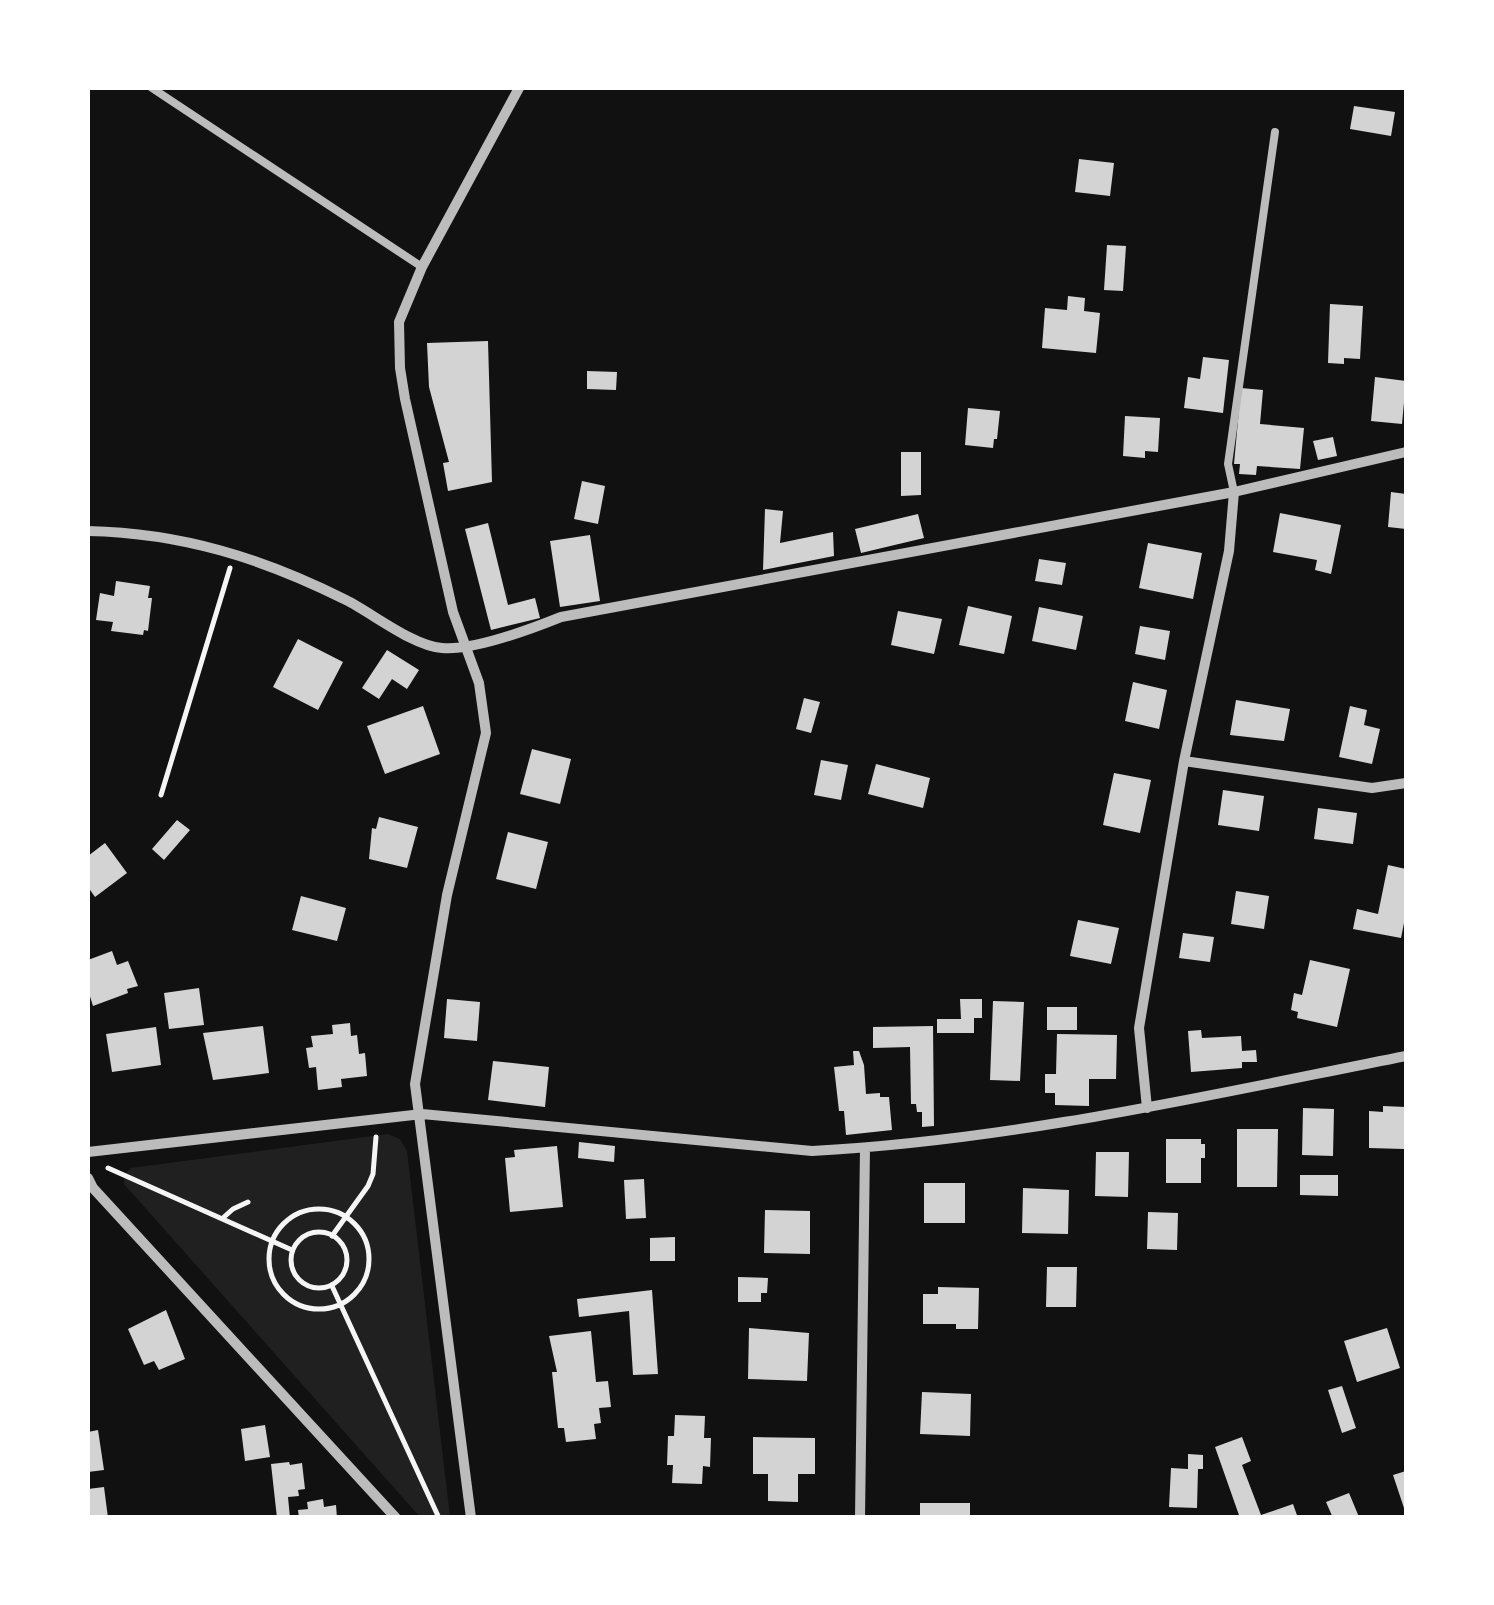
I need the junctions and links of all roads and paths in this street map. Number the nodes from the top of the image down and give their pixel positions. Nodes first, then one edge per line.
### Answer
1 (152, 88) edge
2 (518, 88) edge
3 (1276, 132) dead end
4 (422, 267) junction
5 (1406, 452) edge
6 (1234, 492) junction
7 (88, 531) edge
8 (234, 552) junction
9 (464, 645) junction
10 (1184, 761) junction
11 (1406, 783) edge
12 (161, 795) dead end
13 (1406, 1056) edge
14 (1146, 1108) junction
15 (422, 1114) junction
16 (383, 1131) dead end
17 (865, 1148) junction
18 (88, 1152) edge
19 (104, 1167) dead end
20 (88, 1178) edge
21 (248, 1202) dead end
22 (346, 1217) junction
23 (224, 1218) junction
24 (332, 1236) junction
25 (272, 1240) junction
26 (292, 1250) junction
27 (332, 1286) junction
28 (341, 1305) junction
29 (396, 1518) edge
30 (439, 1518) edge
31 (471, 1518) edge
32 (860, 1518) edge

1 - 4 lane
2 - 4 street
3 - 6 lane
4 - 9 street
5 - 6 street
6 - 9 street
6 - 10 street
7 - 8 street
8 - 9 street
8 - 12 path
9 - 15 street
10 - 11 street
10 - 14 street
13 - 14 street
14 - 17 street
15 - 17 street
15 - 18 street
15 - 31 street
16 - 22 path
17 - 32 street
19 - 23 path
20 - 29 street
21 - 23 path
22 - 24 path
22 - 25 path
22 - 28 path
23 - 25 path
24 - 26 path
24 - 27 path
25 - 26 path
25 - 28 path
26 - 27 path
27 - 28 path
28 - 30 path

